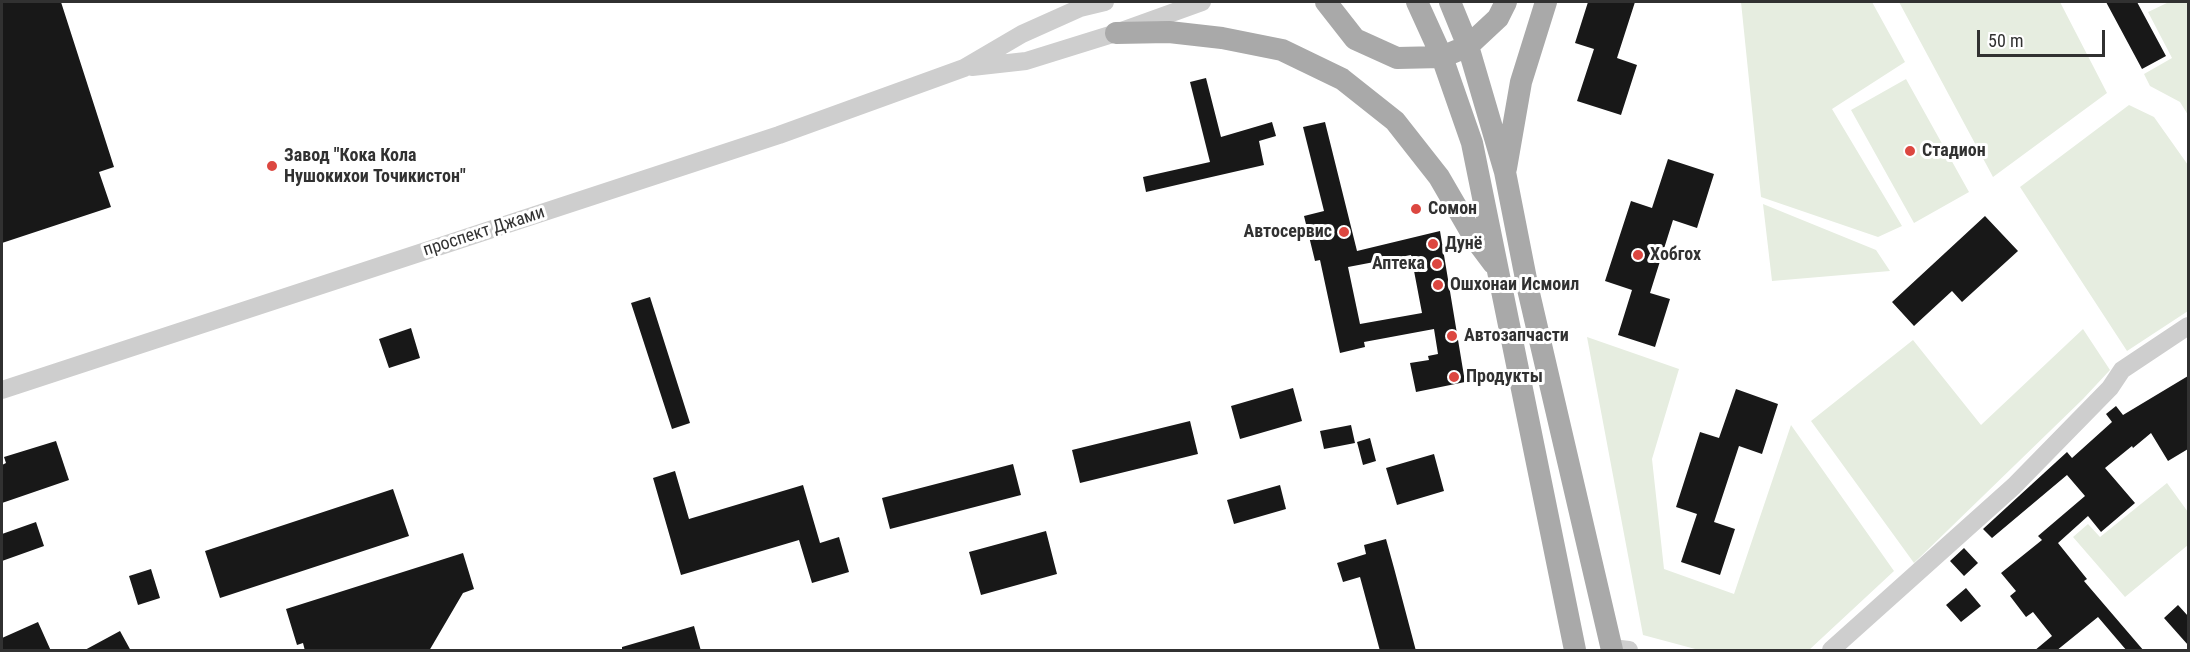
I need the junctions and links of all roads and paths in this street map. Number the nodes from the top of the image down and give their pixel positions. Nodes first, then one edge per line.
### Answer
1 (1105, 2) edge
2 (1202, 2) edge
3 (1324, 2) edge
4 (1417, 2) edge
5 (1450, 2) edge
6 (1506, 2) edge
7 (1546, 2) edge
8 (1116, 33) junction
9 (1468, 46) junction
10 (1442, 57) junction
11 (964, 68) junction
12 (1505, 172) junction
13 (1498, 269) junction
14 (1528, 289) junction
15 (1503, 295) junction
16 (2188, 326) edge
17 (2, 390) edge
18 (1617, 650) edge
19 (1575, 651) edge
20 (1831, 651) edge

1 - 11 street
2 - 8 street
3 - 10 main road
4 - 10 main road
5 - 9 main road
6 - 9 main road
7 - 12 main road
8 - 11 street
8 - 13 main road
9 - 10 main road
9 - 12 main road
10 - 13 main road
11 - 17 street, проспект Джами
12 - 14 main road
13 - 15 main road
14 - 15 main road
14 - 18 main road
15 - 19 main road
16 - 20 street

